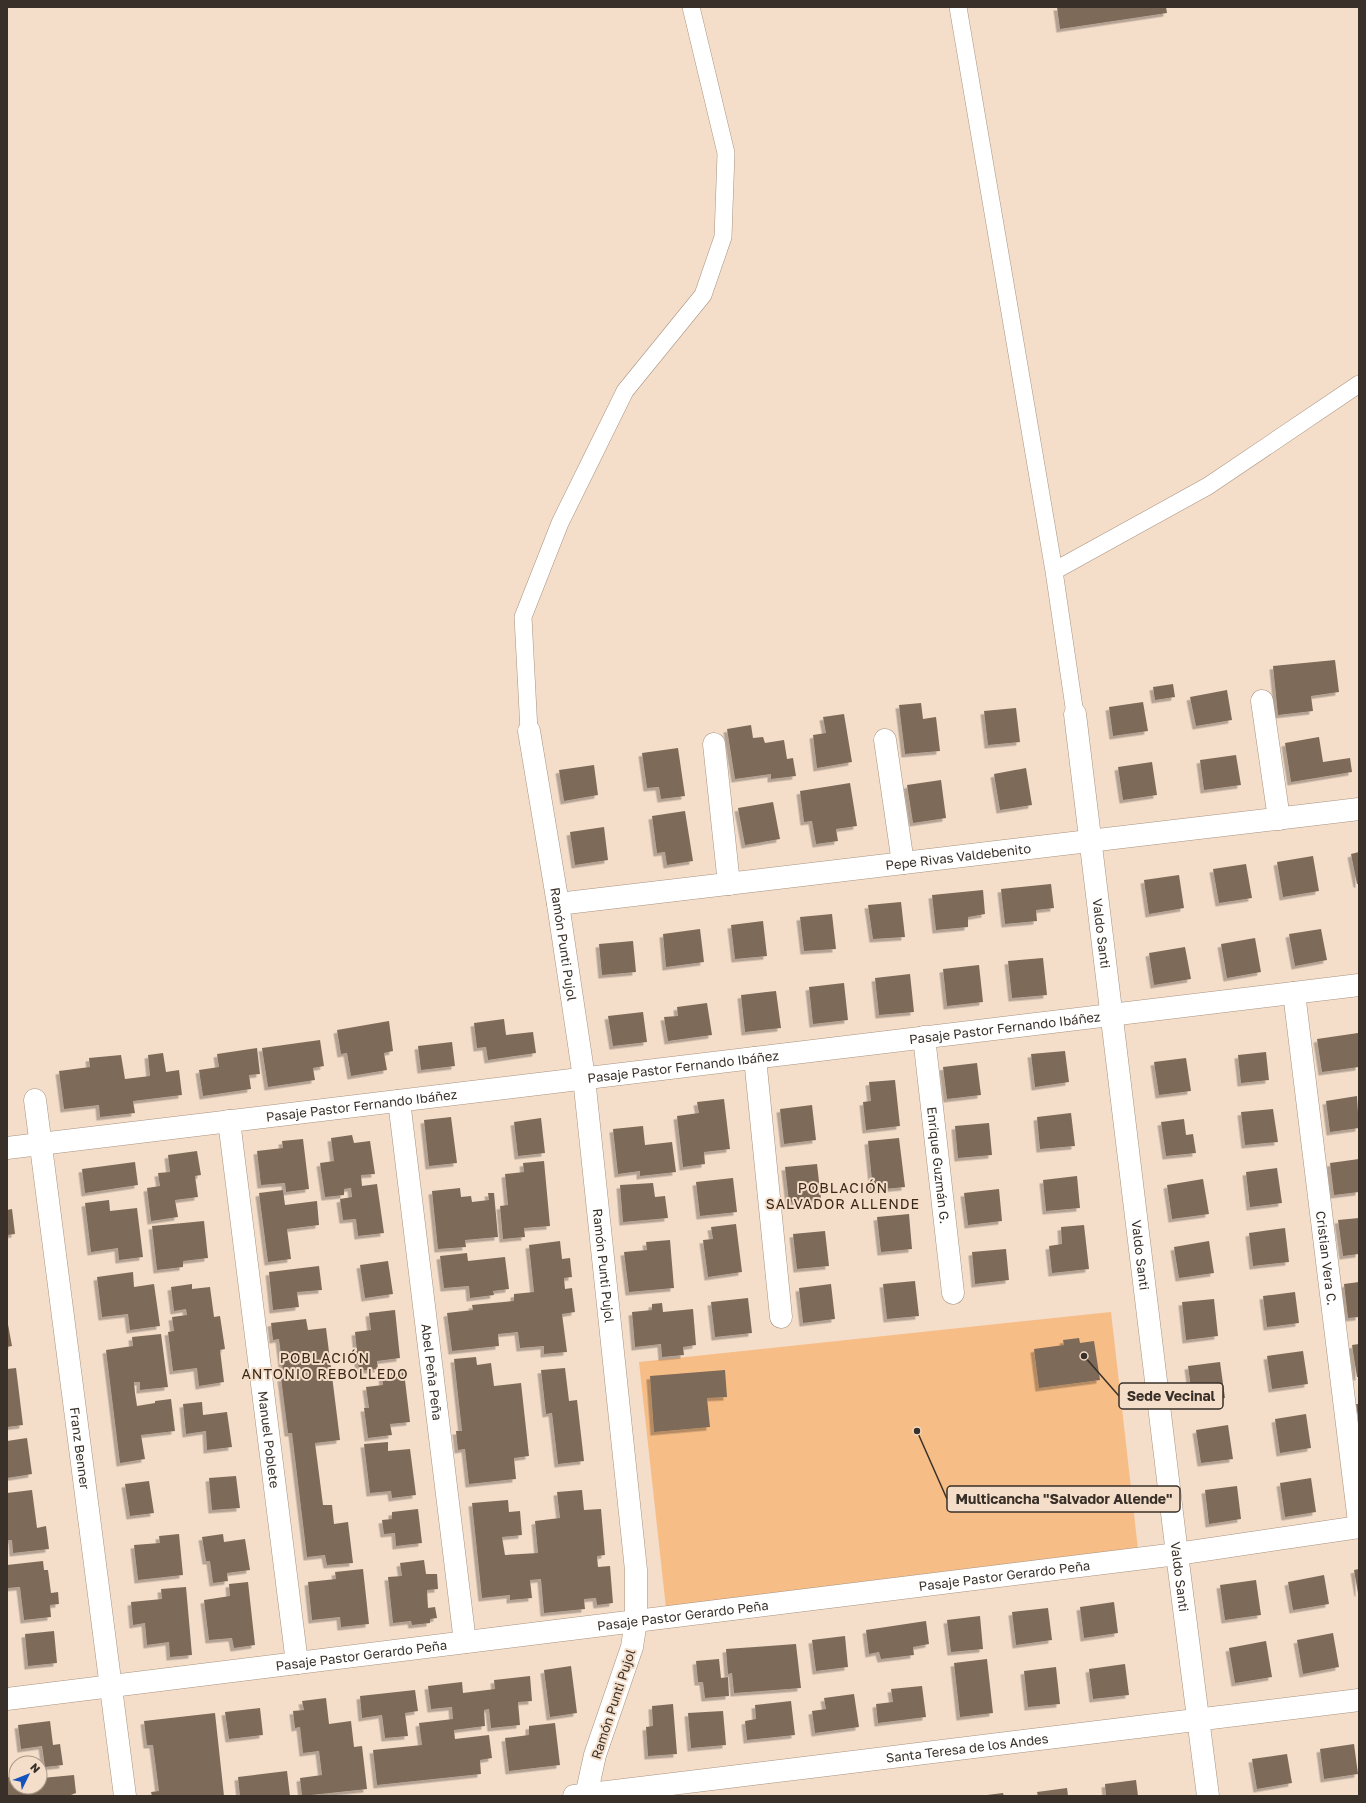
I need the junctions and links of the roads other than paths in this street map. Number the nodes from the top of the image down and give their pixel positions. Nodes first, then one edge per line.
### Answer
1 (691, 7) edge
2 (958, 7) edge
3 (1359, 384) edge
4 (1054, 571) junction
5 (1262, 701) dead end
6 (1075, 714) joint
7 (529, 731) joint
8 (885, 740) dead end
9 (714, 744) dead end
10 (1359, 810) edge
11 (1279, 819) junction
12 (1090, 841) junction
13 (904, 863) junction
14 (729, 884) junction
15 (558, 904) junction
16 (1359, 985) edge
17 (1294, 993) junction
18 (1112, 1015) junction
19 (924, 1037) junction
20 (755, 1058) junction
21 (584, 1078) junction
22 (34, 1100) dead end
23 (399, 1101) junction
24 (229, 1121) junction
25 (40, 1144) junction
26 (7, 1148) edge
27 (952, 1293) dead end
28 (781, 1317) dead end
29 (1359, 1522) edge
30 (1359, 1527) edge
31 (1177, 1554) junction
32 (636, 1620) junction
33 (465, 1642) junction
34 (297, 1663) junction
35 (111, 1686) junction
36 (7, 1699) edge
37 (1359, 1700) edge
38 (1199, 1720) junction
39 (125, 1796) edge
40 (582, 1796) edge
41 (1208, 1796) edge

1 - 7 lane
2 - 4 lane
3 - 4 lane
4 - 6 lane
5 - 11 street
6 - 12 street, Valdo Santi
7 - 15 street, Ramón Punti Pujol
8 - 13 street
9 - 14 street
10 - 11 street, Pepe Rivas Valdebenito
11 - 12 street, Pepe Rivas Valdebenito
12 - 13 street, Pepe Rivas Valdebenito
12 - 18 street, Valdo Santi
13 - 14 street, Pepe Rivas Valdebenito
14 - 15 street, Pepe Rivas Valdebenito
15 - 21 street, Ramón Punti Pujol
16 - 17 street, Pasaje Pastor Fernando Ibáñez
17 - 18 street, Pasaje Pastor Fernando Ibáñez
17 - 29 street, Cristian Vera C.
18 - 19 street, Pasaje Pastor Fernando Ibáñez
18 - 31 street, Valdo Santi
19 - 20 street, Pasaje Pastor Fernando Ibáñez
19 - 27 street, Enrique Guzmán G.
20 - 21 street, Pasaje Pastor Fernando Ibáñez
20 - 28 street
21 - 23 street, Pasaje Pastor Fernando Ibáñez
21 - 32 street, Ramón Punti Pujol
22 - 25 street, Franz Benner
23 - 24 street, Pasaje Pastor Fernando Ibáñez
23 - 33 street, Abel Peña Peña
24 - 25 street, Pasaje Pastor Fernando Ibáñez
24 - 34 street, Manuel Poblete
25 - 26 street, Pasaje Pastor Fernando Ibáñez
25 - 35 street, Franz Benner
30 - 31 street, Pasaje Pastor Gerardo Peña
31 - 32 street, Pasaje Pastor Gerardo Peña
31 - 38 street, Valdo Santi
32 - 33 street, Pasaje Pastor Gerardo Peña
32 - 40 street, Ramón Punti Pujol
33 - 34 street, Pasaje Pastor Gerardo Peña
34 - 35 street, Pasaje Pastor Gerardo Peña
35 - 36 street, Pasaje Pastor Gerardo Peña
35 - 39 street, Franz Benner
37 - 38 street, Santa Teresa de los Andes
38 - 40 street, Santa Teresa de los Andes
38 - 41 street, Valdo Santi

